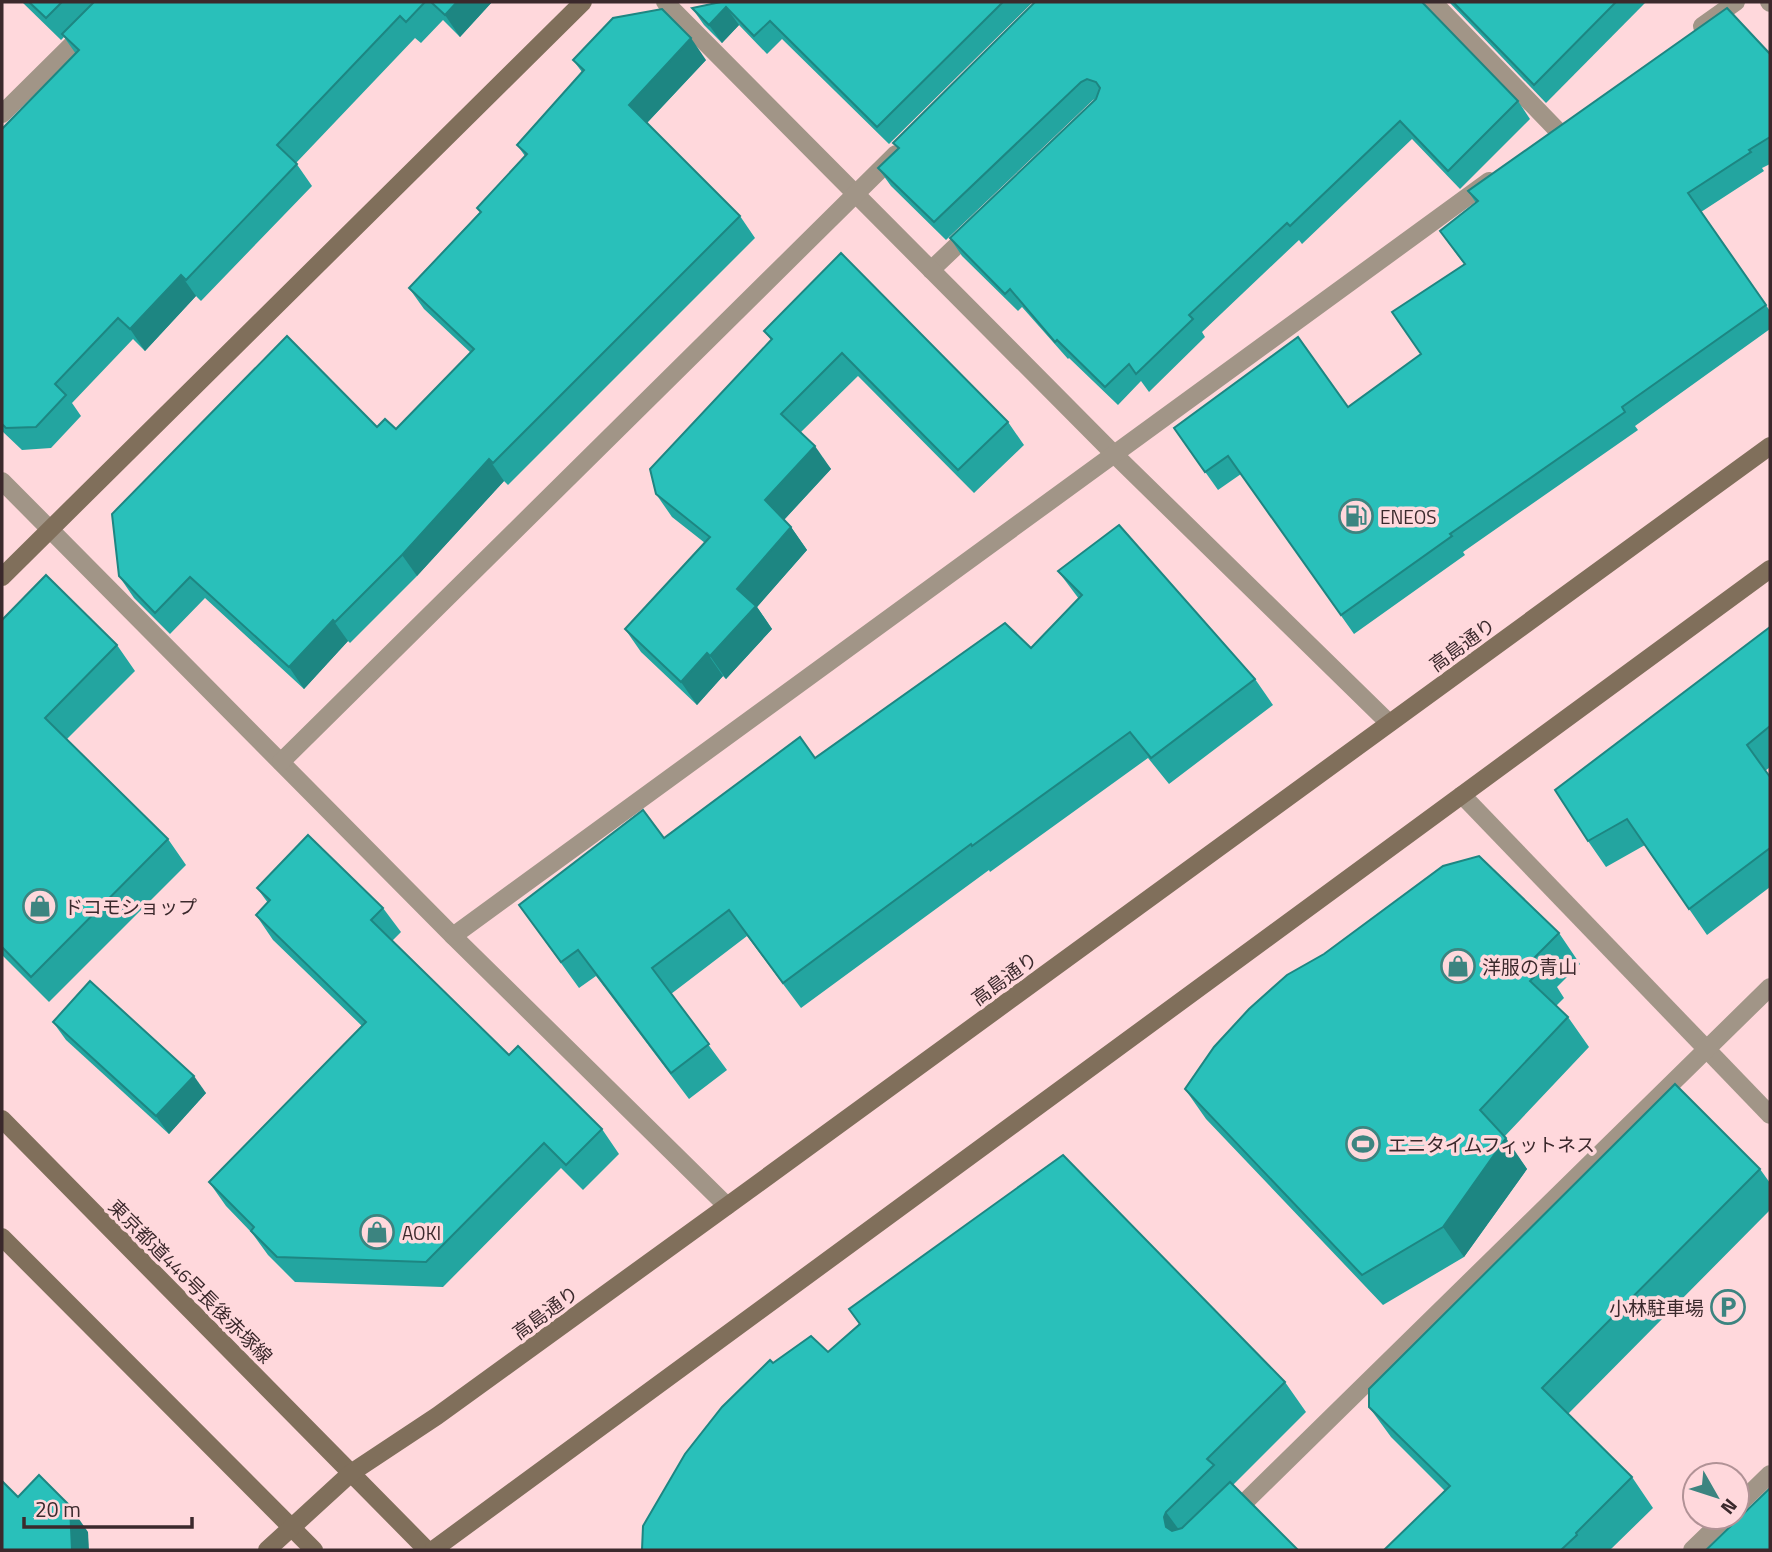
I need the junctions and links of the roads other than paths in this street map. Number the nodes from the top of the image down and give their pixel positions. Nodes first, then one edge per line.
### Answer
1 (115, 2) edge
2 (583, 2) edge
3 (665, 2) edge
4 (1433, 2) edge
5 (1735, 2) edge
6 (1691, 34) edge
7 (2, 114) edge
8 (1558, 131) edge
9 (904, 145) edge
10 (1503, 171) edge
11 (856, 193) junction
12 (981, 222) edge
13 (931, 270) junction
14 (1770, 446) edge
15 (1114, 454) junction
16 (2, 481) edge
17 (50, 530) junction
18 (1770, 569) edge
19 (2, 577) edge
20 (1389, 723) junction
21 (281, 762) junction
22 (1462, 795) junction
23 (453, 936) junction
24 (1770, 987) edge
25 (1706, 1049) junction
26 (1770, 1115) edge
27 (2, 1119) edge
28 (727, 1206) junction
29 (2, 1237) edge
30 (352, 1473) junction
31 (1770, 1474) edge
32 (1751, 1492) edge
33 (291, 1528) junction
34 (1712, 1531) edge
35 (267, 1550) edge
36 (314, 1550) edge
37 (427, 1550) edge
38 (433, 1550) edge
39 (1196, 1550) edge
40 (1692, 1550) edge

1 - 7 street
2 - 17 main road
3 - 11 street
4 - 8 street
5 - 6 street
9 - 11 street
10 - 15 street
11 - 13 street
11 - 21 street
12 - 13 street
13 - 15 street
14 - 20 main road, 高島通り
15 - 20 street
15 - 23 street
16 - 17 street
17 - 19 main road
17 - 21 street
18 - 22 main road
20 - 28 main road, 高島通り
21 - 23 street
22 - 25 street
22 - 38 main road
23 - 28 street
24 - 25 street
25 - 26 street
25 - 39 street
27 - 30 main road, 東京都道446号長後赤塚線
28 - 30 main road, 高島通り
29 - 33 main road
30 - 33 main road, 高島通り
30 - 37 main road, 東京都道446号長後赤塚線
31 - 32 street
33 - 35 main road, 高島通り
33 - 36 main road
34 - 40 street

